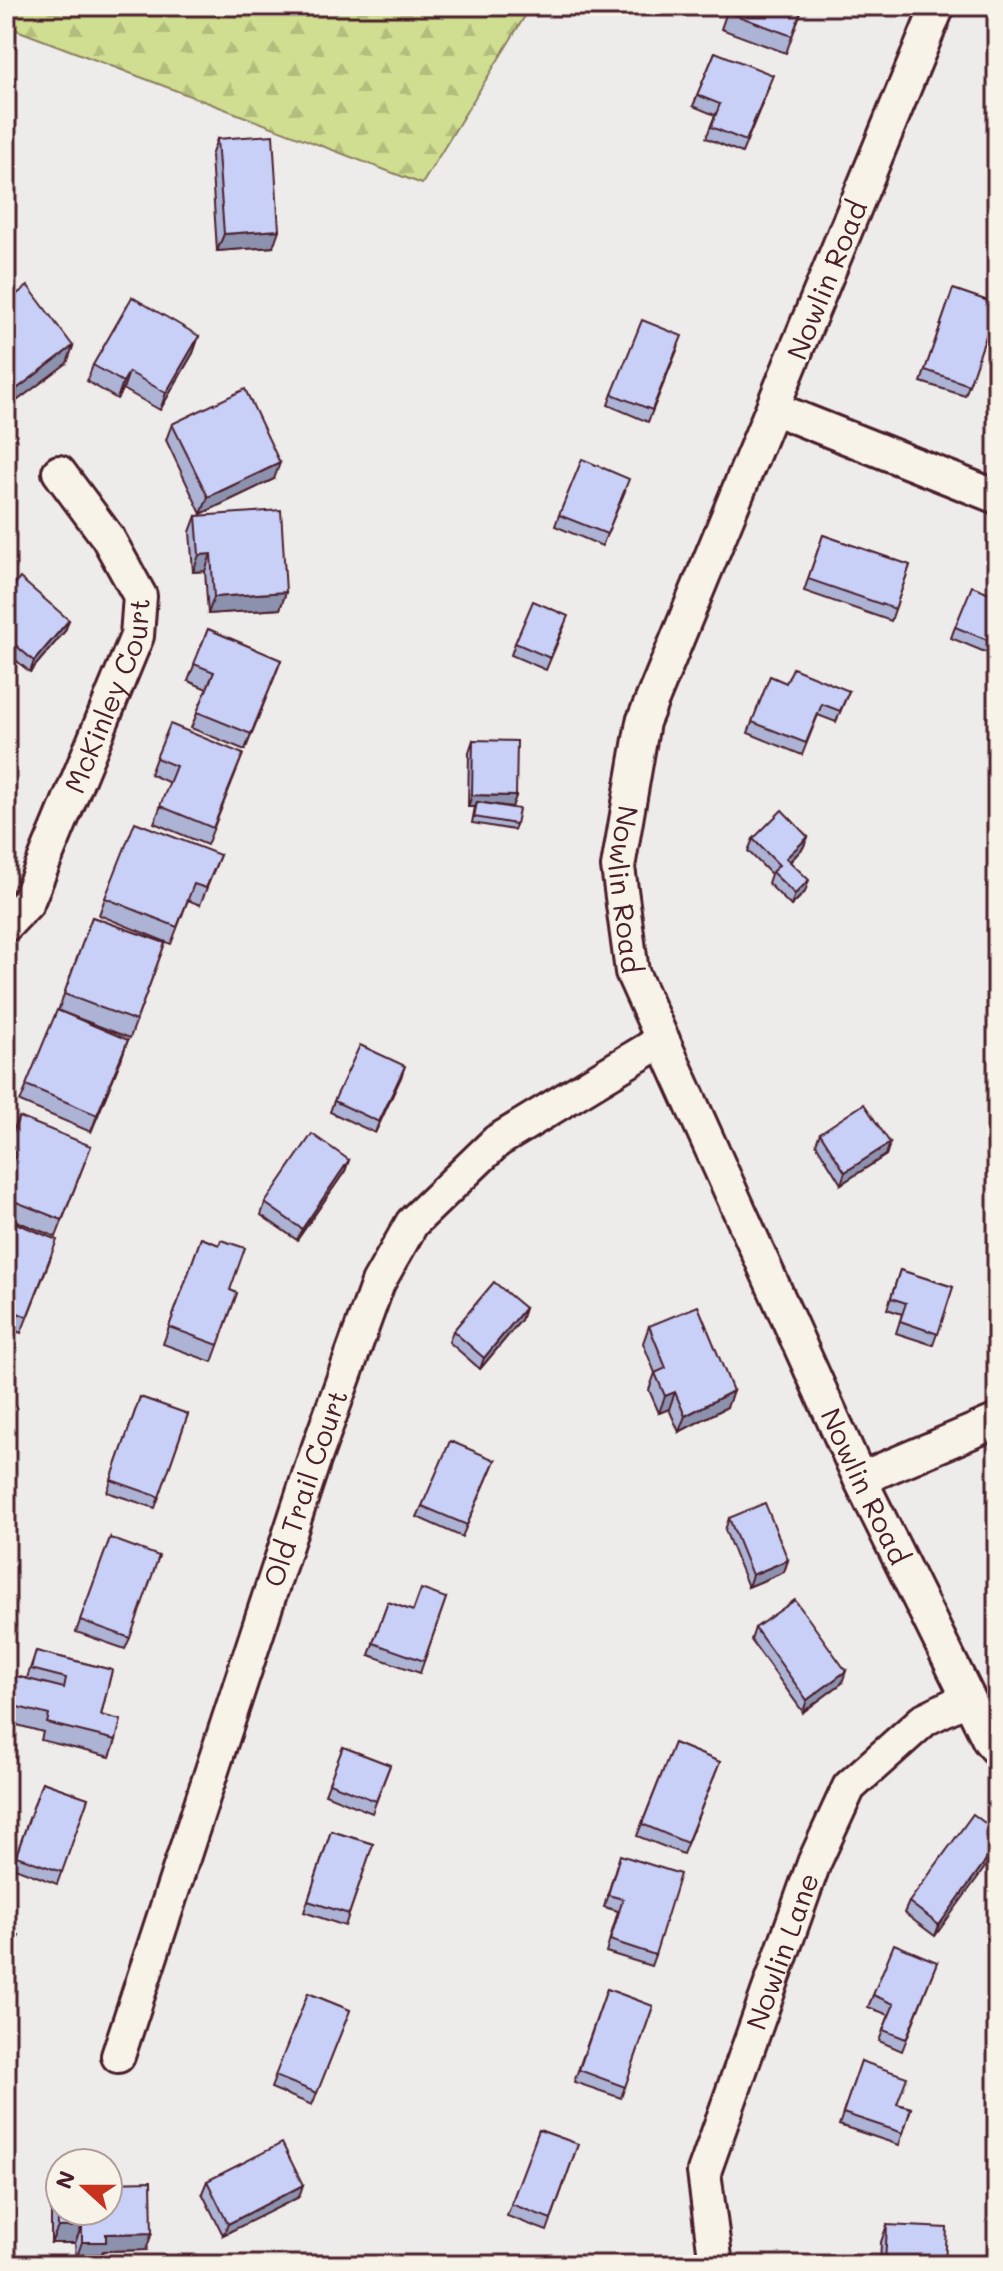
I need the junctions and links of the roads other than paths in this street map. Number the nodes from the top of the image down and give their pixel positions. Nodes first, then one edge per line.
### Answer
1 (938, 6) edge
2 (775, 409) junction
3 (59, 472) dead end
4 (997, 497) edge
5 (6, 925) edge
6 (663, 1040) junction
7 (997, 1421) edge
8 (860, 1479) junction
9 (968, 1698) junction
10 (997, 1749) edge
11 (118, 2056) dead end
12 (716, 2265) edge

1 - 2 street, Nowlin Road
2 - 4 street
2 - 6 street, Nowlin Road
3 - 5 street, McKinley Court
6 - 8 street, Nowlin Road
6 - 11 street, Old Trail Court
7 - 8 street
8 - 9 street, Nowlin Road
9 - 10 street, Nowlin Road
9 - 12 street, Nowlin Lane

